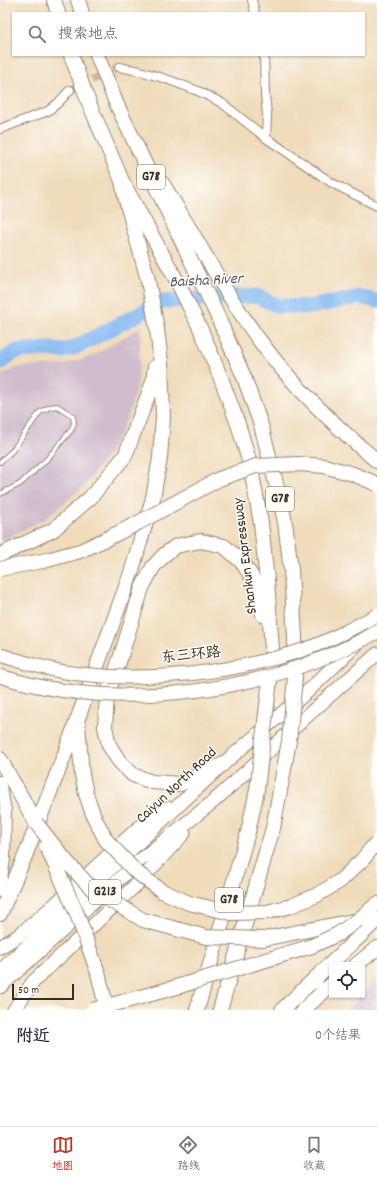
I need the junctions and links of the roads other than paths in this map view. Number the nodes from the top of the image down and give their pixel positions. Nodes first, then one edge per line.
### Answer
1 (54, 0) edge
2 (78, 0) edge
3 (252, 0) edge
4 (58, 12) edge
5 (82, 12) edge
6 (255, 12) edge
7 (71, 56) edge
8 (97, 56) edge
9 (264, 56) edge
10 (119, 67) tunnel mouth
11 (70, 90) tunnel mouth
12 (128, 128) junction
13 (0, 129) edge
14 (266, 138) junction
15 (122, 181) junction
16 (377, 206) edge
17 (158, 336) junction
18 (342, 431) junction
19 (377, 450) edge
20 (377, 461) edge
21 (0, 462) edge
22 (377, 484) edge
23 (0, 494) edge
24 (0, 555) edge
25 (0, 568) edge
26 (377, 615) edge
27 (377, 626) edge
28 (377, 632) edge
29 (345, 654) junction
30 (377, 654) edge
31 (0, 655) edge
32 (272, 658) junction
33 (0, 676) edge
34 (77, 719) junction
35 (0, 759) edge
36 (222, 765) junction
37 (0, 780) edge
38 (192, 794) junction
39 (214, 801) junction
40 (36, 823) junction
41 (377, 842) edge
42 (6, 890) edge
43 (377, 904) edge
44 (0, 914) edge
45 (358, 920) junction
46 (377, 920) edge
47 (377, 934) edge
48 (0, 947) edge
49 (377, 948) edge
50 (340, 962) edge
51 (360, 962) edge
52 (0, 970) edge
53 (329, 970) edge
54 (308, 985) junction
55 (0, 986) edge
56 (329, 987) edge
57 (14, 1010) edge
58 (93, 1010) edge
59 (107, 1010) edge
60 (197, 1010) edge
61 (220, 1010) edge
62 (282, 1010) edge
63 (302, 1010) edge

1 - 4 highway
2 - 5 highway
3 - 6 street
7 - 15 highway, Shankun Expressway / G78
8 - 12 highway, G78
9 - 14 street
10 - 14 street
11 - 13 street
12 - 18 highway
12 - 61 highway, G78, bridge
14 - 16 street
15 - 17 highway
15 - 32 highway, Shankun Expressway / G78
17 - 24 highway
17 - 34 highway
18 - 19 highway
18 - 20 highway
21 - 23 lane
22 - 25 highway, bridge
26 - 29 highway
26 - 31 highway, 东三环路, bridge
27 - 29 highway, Caiyun North Road / G213
28 - 33 highway, bridge
29 - 36 highway, Caiyun North Road / G213
30 - 39 highway, Caiyun North Road / G213
32 - 36 highway
32 - 60 highway, Shankun Expressway / G78, bridge
34 - 41 highway, bridge
34 - 42 highway
35 - 40 highway
36 - 38 highway, Caiyun North Road / G213
37 - 42 street
38 - 48 highway
38 - 52 highway, Caiyun North Road / G213
39 - 55 highway, Caiyun North Road / G213
39 - 57 highway
40 - 45 highway, bridge
40 - 59 highway, bridge
42 - 44 highway
43 - 45 highway
45 - 58 highway, bridge
46 - 54 highway
47 - 50 highway
49 - 51 highway
53 - 54 highway
54 - 62 highway
56 - 63 highway

